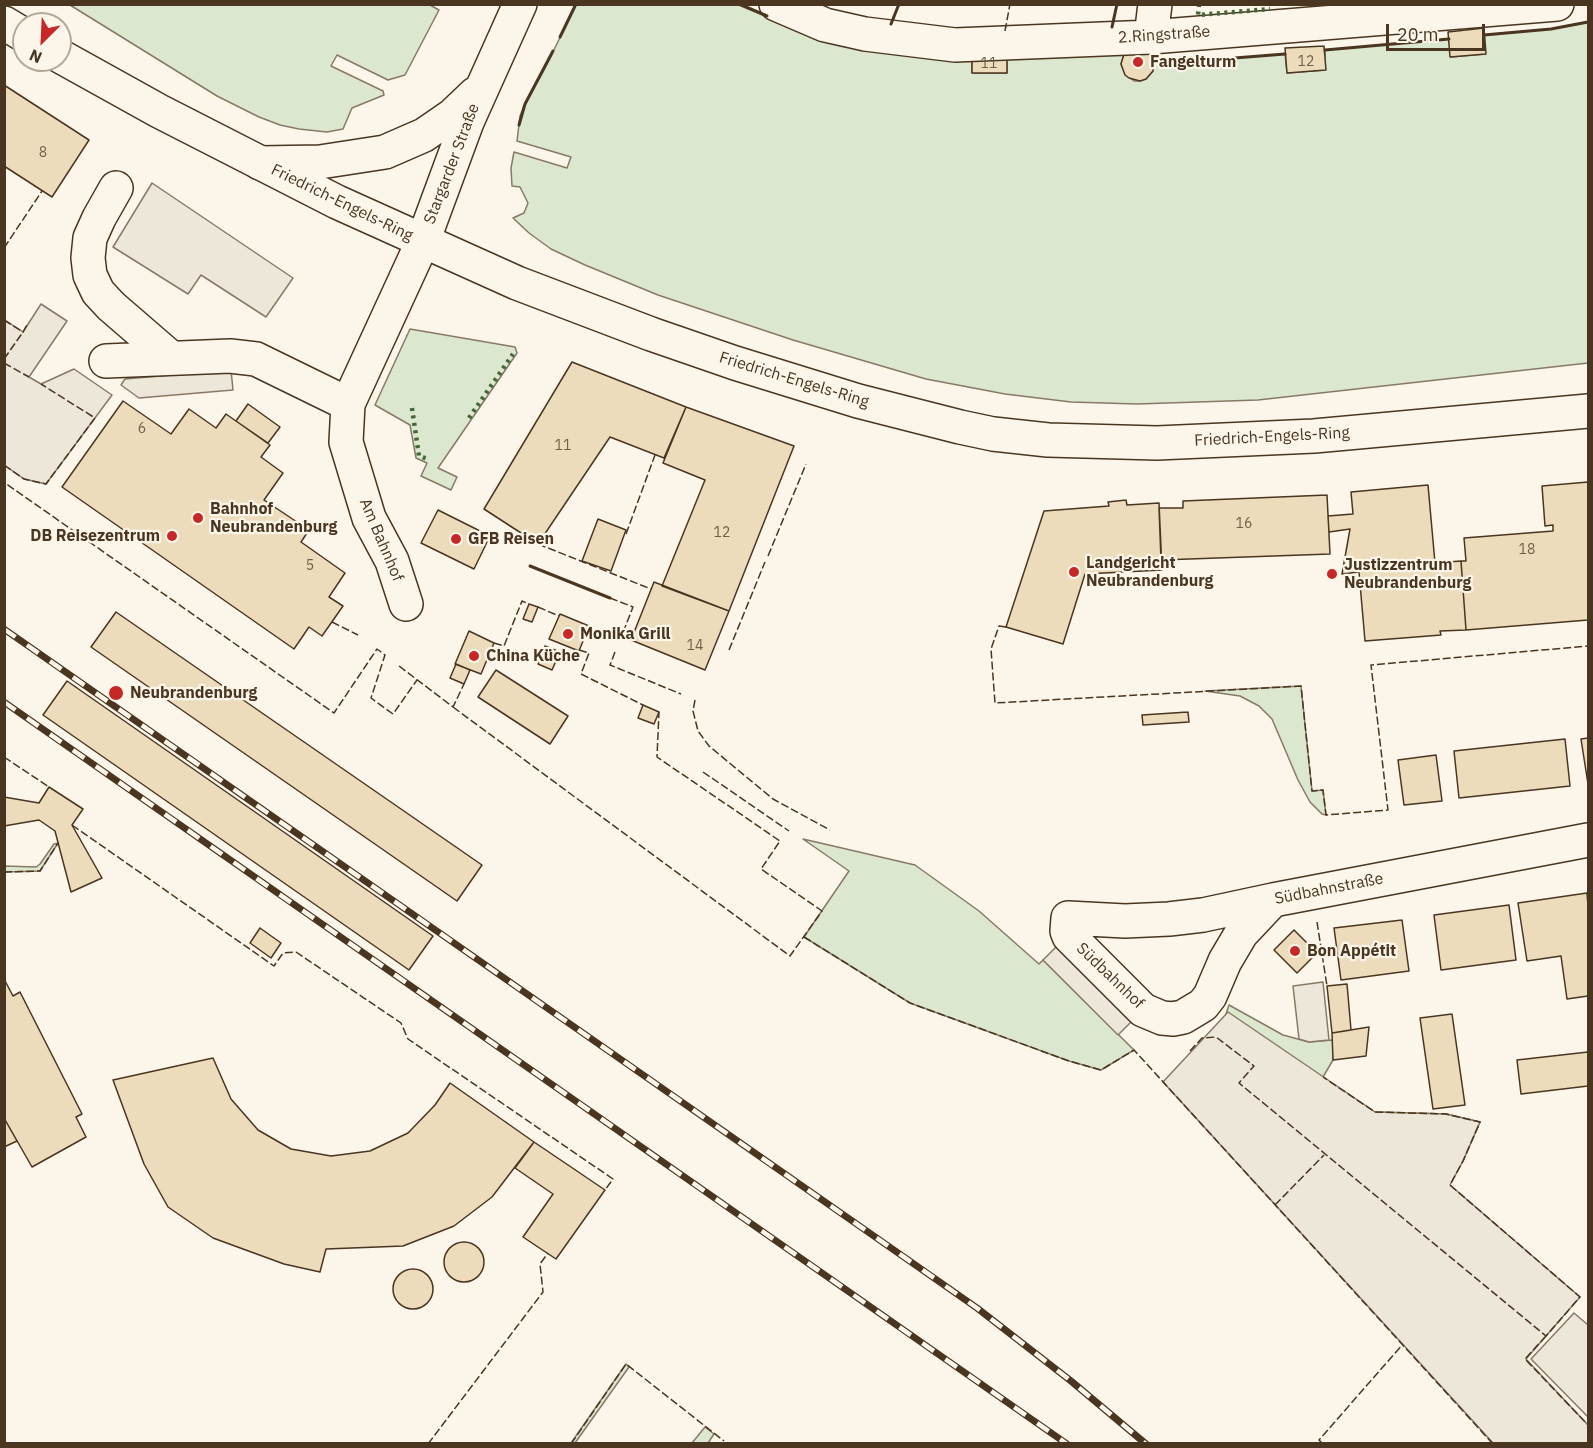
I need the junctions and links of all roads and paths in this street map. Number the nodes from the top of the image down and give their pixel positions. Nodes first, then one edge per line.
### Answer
1 (520, 4) edge
2 (776, 4) edge
3 (1155, 4) edge
4 (1557, 4) edge
5 (1151, 37) junction
6 (72, 63) edge
7 (482, 86) junction
8 (260, 163) junction
9 (116, 188) dead end
10 (423, 241) junction
11 (170, 357) junction
12 (106, 361) dead end
13 (348, 404) junction
14 (1588, 411) edge
15 (406, 604) dead end
16 (1588, 840) edge
17 (1273, 900) junction
18 (1068, 918) joint

1 - 7 street, Stargarder Straße
2 - 5 street, 2.Ringstraße
3 - 5 street
4 - 5 street, 2.Ringstraße
6 - 8 street, Friedrich-Engels-Ring
7 - 8 street, Stargarder Straße
7 - 10 street, Stargarder Straße
8 - 10 street, Friedrich-Engels-Ring
9 - 11 street
10 - 13 street, Am Bahnhof
10 - 14 street, Friedrich-Engels-Ring
11 - 12 street
11 - 13 street
13 - 15 street, Am Bahnhof
16 - 17 street, Südbahnstraße
17 - 18 street, Südbahnstraße
17 - 18 street, Südbahnhof

